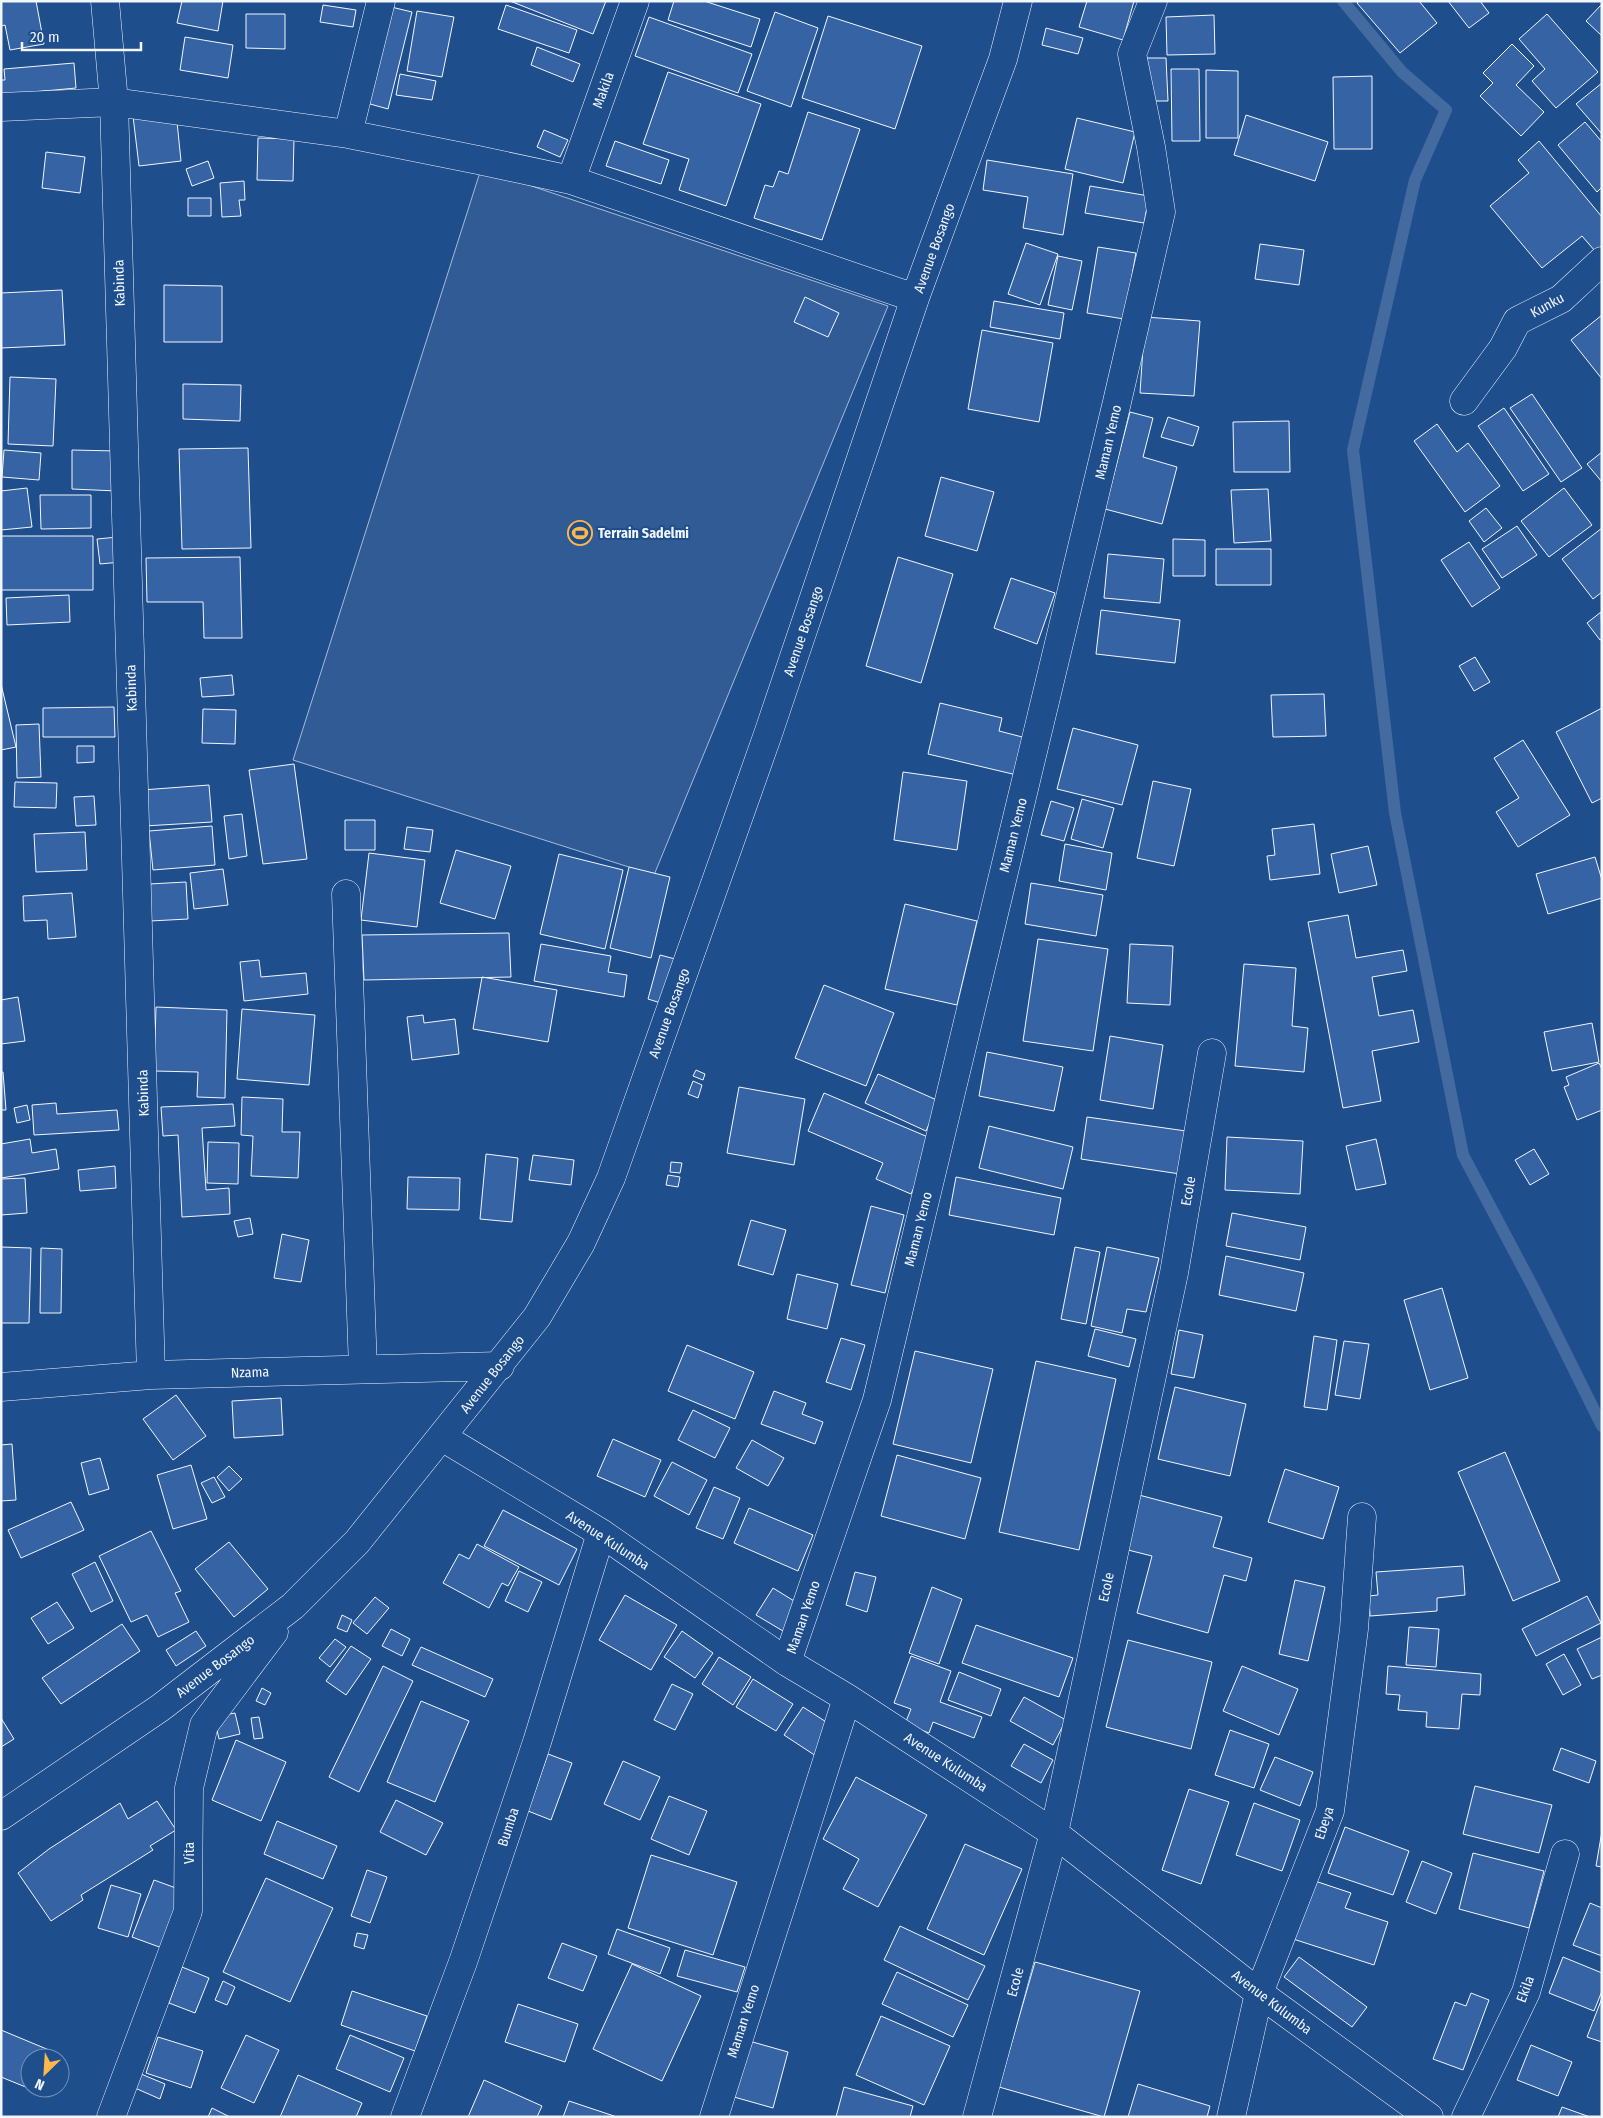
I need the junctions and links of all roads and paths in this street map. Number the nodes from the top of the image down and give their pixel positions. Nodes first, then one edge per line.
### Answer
1 (105, 1) edge
2 (381, 1) edge
3 (635, 1) edge
4 (1018, 1) edge
5 (1153, 1) edge
6 (114, 102) junction
7 (1, 107) edge
8 (348, 134) junction
9 (571, 180) junction
10 (1602, 261) edge
11 (916, 298) junction
12 (1464, 401) dead end
13 (346, 894) dead end
14 (1212, 1052) dead end
15 (500, 1366) junction
16 (363, 1369) junction
17 (151, 1375) junction
18 (1, 1387) edge
19 (442, 1437) junction
20 (1362, 1517) dead end
21 (601, 1534) junction
22 (293, 1606) junction
23 (787, 1662) junction
24 (847, 1698) junction
25 (1, 1816) edge
26 (1054, 1833) junction
27 (1565, 1854) dead end
28 (1259, 1993) junction
29 (111, 2117) edge
30 (404, 2117) edge
31 (714, 2117) edge
32 (978, 2117) edge
33 (1231, 2117) edge
34 (1429, 2117) edge
35 (1466, 2117) edge

1 - 6 street, Kabinda
2 - 8 street
3 - 9 street, Makila
4 - 11 street, Avenue Bosango
5 - 23 street, Maman Yemo
6 - 7 street
6 - 8 street
6 - 17 street, Kabinda
8 - 9 street
9 - 11 street
10 - 12 street, Kunku
11 - 15 street, Avenue Bosango
13 - 16 street
14 - 26 street, Ecole
15 - 16 street, Nzama
15 - 19 street, Avenue Bosango
16 - 17 street, Nzama
17 - 18 street, Nzama
19 - 21 street, Avenue Kulumba
19 - 22 street, Avenue Bosango
20 - 28 street, Ebeya
21 - 23 street, Avenue Kulumba
21 - 30 street, Bumba
22 - 25 street, Avenue Bosango
22 - 29 street, Vita
23 - 24 street, Avenue Kulumba
24 - 26 street, Avenue Kulumba
24 - 31 street, Maman Yemo
26 - 28 street, Avenue Kulumba
26 - 32 street, Ecole
27 - 35 street, Ekila
28 - 33 street, Ebeya
28 - 34 street, Avenue Kulumba

